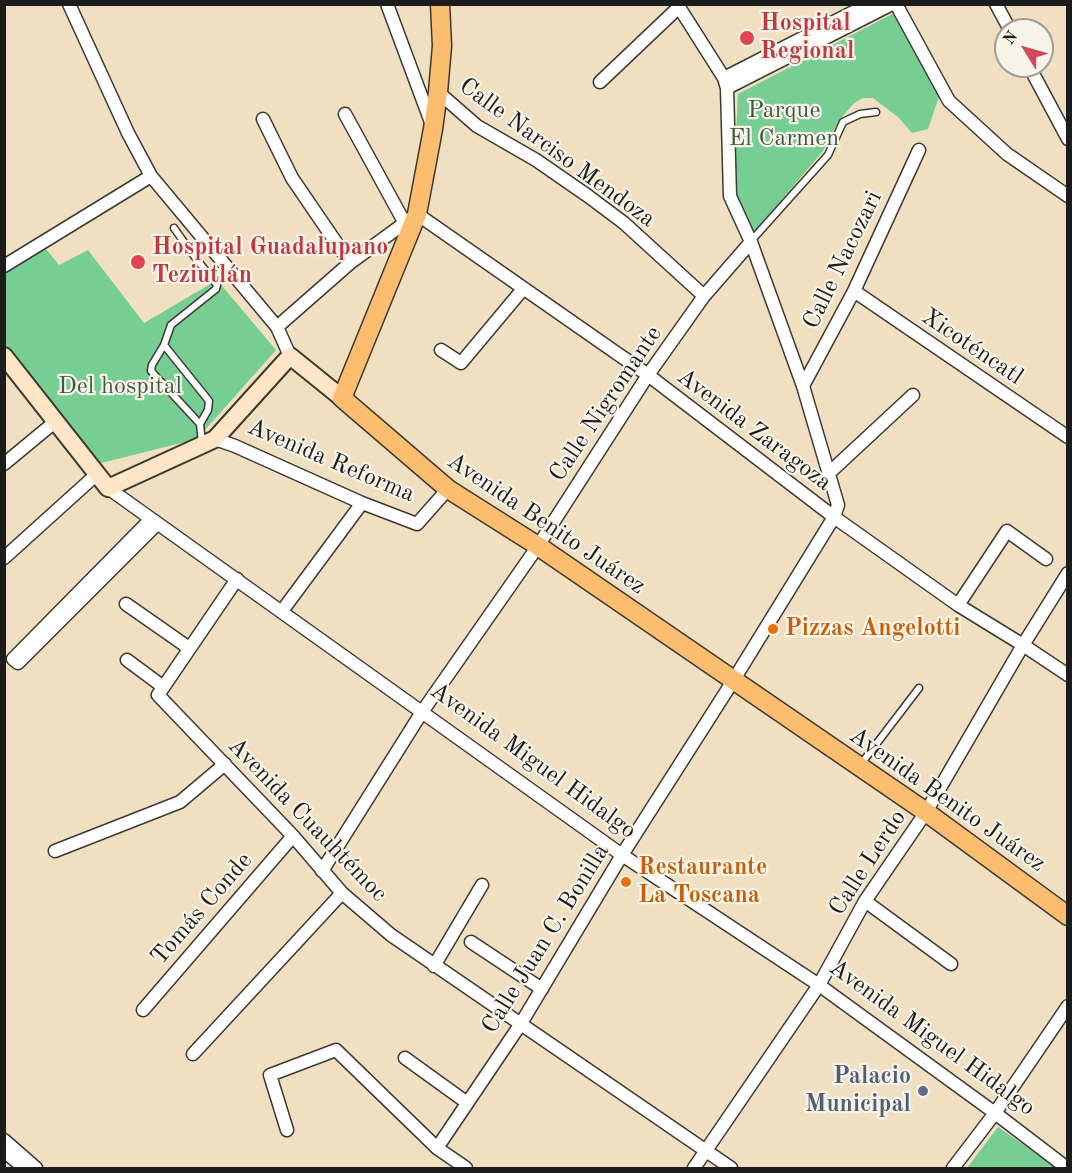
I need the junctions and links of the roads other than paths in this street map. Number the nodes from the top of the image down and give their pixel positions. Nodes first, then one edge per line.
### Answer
1 (69, 4) edge
2 (387, 4) edge
3 (440, 4) edge
4 (869, 4) edge
5 (894, 4) edge
6 (996, 4) edge
7 (678, 6) edge
8 (1004, 18) edge
9 (804, 43) junction
10 (1035, 78) edge
11 (600, 82) dead end
12 (726, 83) junction
13 (438, 92) junction
14 (876, 112) dead end
15 (345, 114) dead end
16 (263, 119) dead end
17 (434, 129) junction
18 (1067, 138) edge
19 (919, 150) dead end
20 (151, 176) junction
21 (1068, 196) edge
22 (411, 223) junction
23 (174, 228) dead end
24 (205, 241) junction
25 (751, 242) junction
26 (191, 252) junction
27 (350, 263) junction
28 (4, 266) edge
29 (523, 289) junction
30 (854, 291) junction
31 (704, 296) junction
32 (277, 327) junction
33 (164, 345) junction
34 (441, 350) dead end
35 (4, 356) edge
36 (290, 356) junction
37 (648, 375) junction
38 (803, 387) junction
39 (913, 395) dead end
40 (342, 398) junction
41 (56, 421) junction
42 (200, 424) junction
43 (1067, 436) edge
44 (209, 443) junction
45 (4, 464) edge
46 (98, 474) junction
47 (828, 474) junction
48 (108, 488) junction
49 (448, 489) junction
50 (362, 504) junction
51 (836, 511) junction
52 (154, 521) junction
53 (538, 546) junction
54 (4, 558) edge
55 (1046, 559) dead end
56 (1068, 573) edge
57 (237, 579) junction
58 (126, 604) dead end
59 (958, 605) junction
60 (282, 610) junction
61 (1023, 645) junction
62 (189, 648) junction
63 (127, 660) dead end
64 (1068, 675) edge
65 (733, 681) junction
66 (919, 688) dead end
67 (160, 691) junction
68 (422, 712) junction
69 (225, 764) junction
70 (859, 767) junction
71 (926, 812) junction
72 (293, 836) junction
73 (55, 851) dead end
74 (622, 855) junction
75 (322, 871) junction
76 (482, 885) dead end
77 (342, 892) junction
78 (865, 901) junction
79 (1068, 916) edge
80 (471, 942) dead end
81 (951, 964) dead end
82 (434, 966) junction
83 (819, 985) junction
84 (542, 989) junction
85 (1068, 1006) edge
86 (142, 1010) dead end
87 (1068, 1018) edge
88 (520, 1025) junction
89 (193, 1054) dead end
90 (405, 1058) dead end
91 (466, 1102) junction
92 (996, 1114) junction
93 (287, 1130) dead end
94 (4, 1140) edge
95 (437, 1148) junction
96 (707, 1150) junction
97 (4, 1151) edge
98 (24, 1168) edge
99 (36, 1168) edge
100 (466, 1168) edge
101 (694, 1168) edge
102 (731, 1168) edge
103 (953, 1168) edge
104 (1067, 1168) edge

1 - 20 street
2 - 17 street
3 - 13 main road
4 - 9 street
5 - 9 street
5 - 21 street
6 - 8 street
7 - 11 street
7 - 12 street
9 - 12 street
10 - 18 street
12 - 25 street
13 - 17 main road
13 - 31 street, Calle Narciso Mendoza
14 - 25 lane, Calle Nigromante
15 - 22 street
16 - 27 street
17 - 22 main road
19 - 30 street, Calle Nacozari
20 - 24 street
20 - 28 street
22 - 27 street
22 - 29 street, Avenida Zaragoza
22 - 40 main road
23 - 26 lane
24 - 26 lane
24 - 32 street
25 - 31 street, Calle Nigromante
25 - 38 street
26 - 33 lane
27 - 32 street
29 - 34 street
29 - 37 street, Avenida Zaragoza
30 - 38 street, Calle Nacozari
30 - 43 street, Xicoténcatl
31 - 37 street, Calle Nigromante
32 - 36 street
33 - 42 lane
33 - 42 lane
35 - 41 main road, Avenida Miguel Hidalgo
36 - 40 main road
36 - 44 main road
37 - 51 street, Avenida Zaragoza
37 - 53 street, Calle Nigromante
38 - 47 street
39 - 47 street
40 - 49 main road, Avenida Benito Juárez
41 - 45 street
41 - 46 main road, Avenida Miguel Hidalgo
42 - 44 lane
44 - 48 main road
44 - 50 street, Avenida Reforma
46 - 48 main road, Avenida Miguel Hidalgo
46 - 54 street
47 - 51 street
48 - 52 street, Avenida Miguel Hidalgo
49 - 50 street, Avenida Reforma
49 - 53 main road, Avenida Benito Juárez
50 - 60 street
51 - 59 street, Avenida Zaragoza
51 - 65 street, Calle Juan C. Bonilla
52 - 52 street
52 - 57 street, Avenida Miguel Hidalgo
53 - 65 main road, Avenida Benito Juárez
53 - 68 street, Calle Nigromante
55 - 59 street
56 - 61 street, Calle Lerdo
57 - 60 street, Avenida Miguel Hidalgo
57 - 62 street
58 - 62 street
59 - 61 street, Avenida Zaragoza
60 - 68 street, Avenida Miguel Hidalgo
61 - 64 street, Avenida Zaragoza
61 - 71 street, Calle Lerdo
62 - 67 street
63 - 67 street, Avenida Cuauhtémoc
65 - 70 main road, Avenida Benito Juárez
65 - 74 street, Calle Juan C. Bonilla
66 - 70 lane
67 - 69 street, Avenida Cuauhtémoc
68 - 74 street, Avenida Miguel Hidalgo
68 - 75 street, Calle Nigromante
69 - 72 street, Avenida Cuauhtémoc
69 - 73 street
70 - 71 main road, Avenida Benito Juárez
71 - 78 street, Calle Lerdo
71 - 79 main road, Avenida Benito Juárez
72 - 75 street, Avenida Cuauhtémoc
72 - 86 street, Tomás Conde
74 - 83 street, Avenida Miguel Hidalgo
74 - 84 street, Calle Juan C. Bonilla
75 - 77 street, Avenida Cuauhtémoc
76 - 82 street
77 - 82 street, Avenida Cuauhtémoc
77 - 89 street
78 - 81 street
78 - 83 street, Calle Lerdo
80 - 84 street
82 - 88 street, Avenida Cuauhtémoc
83 - 92 street, Avenida Miguel Hidalgo
83 - 96 street, Calle Lerdo
84 - 88 street, Calle Juan C. Bonilla
85 - 92 street
87 - 92 street
88 - 91 street, Calle Juan C. Bonilla
88 - 96 street, Avenida Cuauhtémoc
90 - 91 street
91 - 95 street, Calle Juan C. Bonilla
92 - 103 street
92 - 104 street, Avenida Miguel Hidalgo
93 - 95 street
94 - 99 street
95 - 100 street
96 - 101 street, Calle Lerdo
96 - 102 street, Avenida Cuauhtémoc
97 - 98 street

